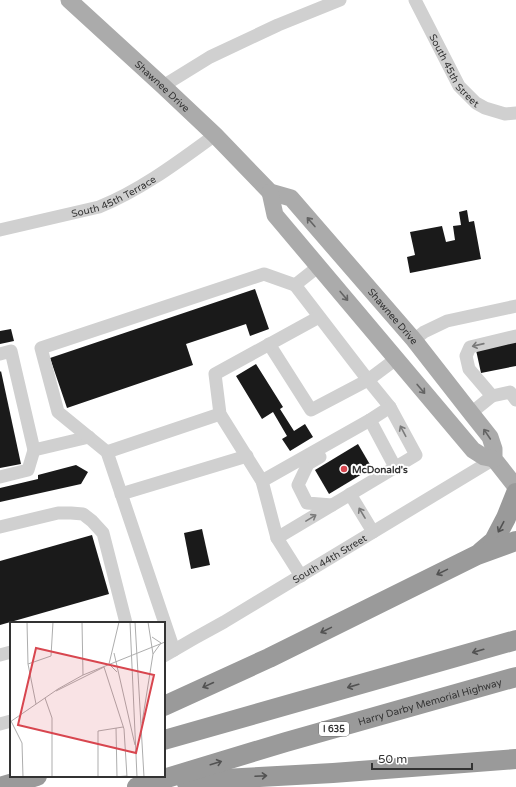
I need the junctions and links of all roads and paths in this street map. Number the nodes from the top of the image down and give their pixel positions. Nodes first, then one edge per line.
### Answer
1 (69, 0) edge
2 (340, 0) edge
3 (415, 0) edge
4 (163, 86) junction
5 (516, 113) edge
6 (215, 135) junction
7 (270, 192) junction
8 (0, 230) edge
9 (336, 251) junction
10 (319, 266) junction
11 (295, 285) junction
12 (516, 306) edge
13 (319, 316) junction
14 (516, 336) edge
15 (414, 340) junction
16 (269, 344) junction
17 (0, 354) edge
18 (396, 359) junction
19 (368, 380) junction
20 (492, 396) junction
21 (516, 400) edge
22 (390, 408) junction
23 (471, 413) junction
24 (220, 414) junction
25 (371, 423) junction
26 (88, 437) junction
27 (34, 450) junction
28 (107, 452) junction
29 (247, 456) junction
30 (494, 458) junction
31 (395, 467) junction
32 (0, 477) edge
33 (262, 481) junction
34 (516, 487) edge
35 (516, 493) edge
36 (121, 494) junction
37 (350, 494) junction
38 (332, 505) junction
39 (0, 527) edge
40 (373, 532) junction
41 (277, 538) junction
42 (516, 541) edge
43 (477, 555) junction
44 (301, 576) junction
45 (124, 622) edge
46 (160, 622) edge
47 (165, 640) edge
48 (516, 640) edge
49 (10, 652) edge
50 (169, 653) edge
51 (0, 655) edge
52 (516, 677) edge
53 (165, 706) edge
54 (10, 721) edge
55 (0, 724) edge
56 (165, 740) edge
57 (516, 759) edge
58 (34, 777) edge
59 (144, 785) edge
60 (0, 787) edge

1 - 4 main road, Shawnee Drive
2 - 4 street
3 - 5 street, South 45th Street
4 - 6 main road, Shawnee Drive
6 - 7 main road, Shawnee Drive
6 - 8 street, South 45th Terrace
9 -> 7 main road, Shawnee Drive
7 - 10 main road
9 - 10 main road
9 - 15 main road, Shawnee Drive
10 - 11 street
10 -> 18 main road
11 - 13 street
11 - 26 street
12 - 15 street
13 - 16 street
13 - 19 street
14 -> 20 street
15 - 18 main road
15 - 23 main road, Shawnee Drive
16 - 19 street
16 - 24 street
17 - 27 street
18 - 19 street
18 -> 30 main road
19 - 22 street
20 - 21 street
20 - 23 street
22 - 25 street
31 -> 22 street
30 -> 23 main road, Shawnee Drive
24 - 28 street
24 - 29 street
25 - 31 street
25 - 33 street
25 - 38 street
26 - 27 street
26 - 28 street
27 - 32 street
28 - 36 street
29 - 33 street
29 - 36 street
30 - 34 main road, Shawnee Drive
30 - 40 street, South 44th Street
31 - 37 street
33 - 41 street
35 -> 43 highway
36 - 46 street
37 - 38 street
40 -> 37 street
41 -> 38 street
39 - 45 street
40 - 44 street, South 44th Street
41 - 44 street
42 - 43 highway
43 -> 53 highway
44 - 50 street, South 44th Street
47 - 50 street
48 -> 56 highway
49 - 51 street
59 -> 52 highway, Harry Darby Memorial Highway / I 635
54 - 55 street
59 -> 57 highway
58 - 60 highway

